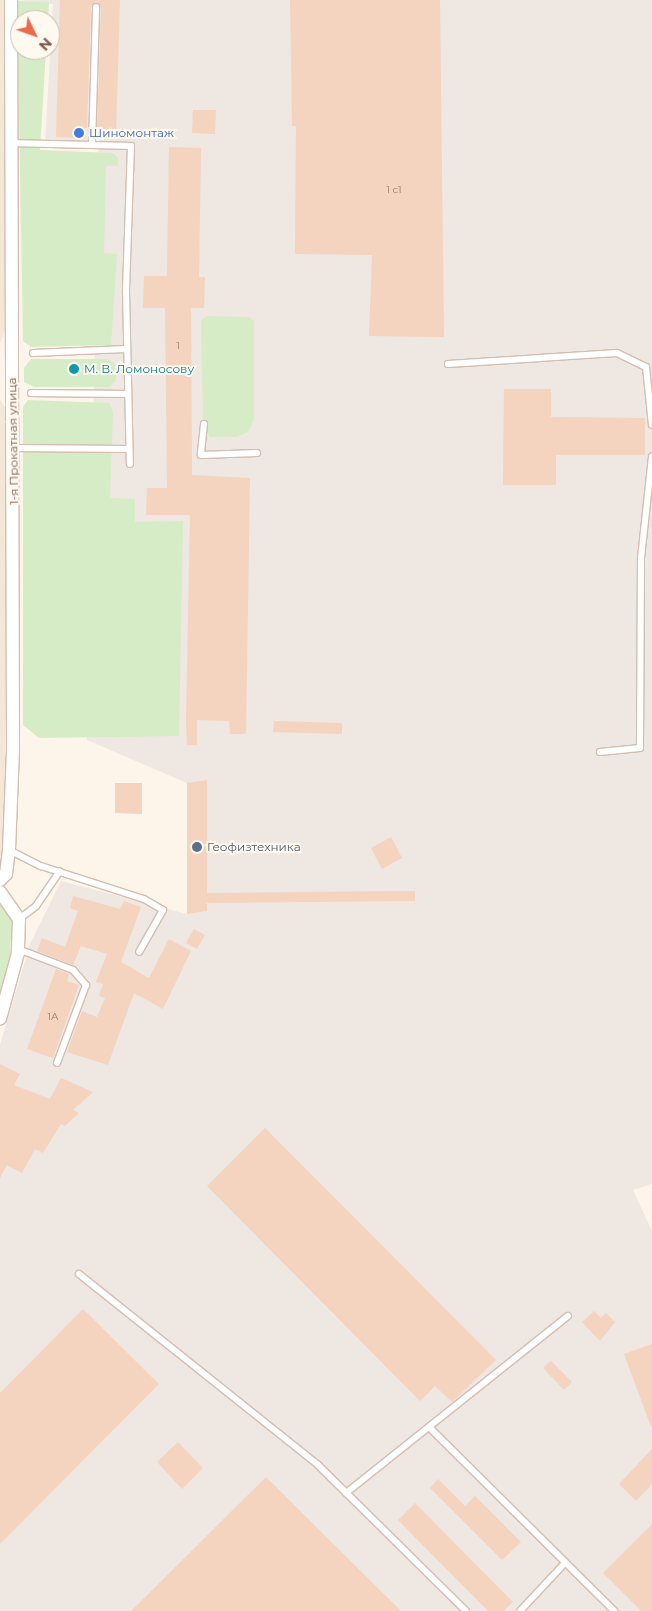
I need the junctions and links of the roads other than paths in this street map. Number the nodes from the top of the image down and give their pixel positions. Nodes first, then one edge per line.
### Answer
1 (11, 0) edge
2 (96, 7) dead end
3 (12, 144) junction
4 (92, 145) junction
5 (126, 349) junction
6 (33, 353) dead end
7 (6, 354) edge
8 (448, 364) dead end
9 (6, 393) edge
10 (31, 393) dead end
11 (127, 394) junction
12 (204, 424) dead end
13 (652, 425) edge
14 (14, 448) junction
15 (128, 449) junction
16 (257, 454) dead end
17 (652, 457) edge
18 (130, 464) dead end
19 (600, 752) dead end
20 (9, 850) junction
21 (60, 871) junction
22 (0, 880) edge
23 (0, 892) edge
24 (19, 919) junction
25 (18, 949) junction
26 (139, 952) dead end
27 (0, 1019) edge
28 (57, 1063) dead end
29 (79, 1274) dead end
30 (568, 1316) dead end
31 (428, 1427) junction
32 (346, 1493) junction
33 (564, 1564) junction
34 (466, 1611) edge
35 (520, 1611) edge
36 (614, 1611) edge

1 - 3 street, 1-я Прокатная улица
2 - 4 lane
3 - 4 lane
3 - 7 street, 1-я Прокатная улица
4 - 5 lane
5 - 6 lane
5 - 11 lane
7 - 9 street, 1-я Прокатная улица
8 - 13 lane
9 - 14 street, 1-я Прокатная улица
10 - 11 lane
11 - 15 lane
12 - 16 lane
14 - 15 lane
14 - 20 street, 1-я Прокатная улица
15 - 18 lane
17 - 19 lane
20 - 21 lane
20 - 22 street, 1-я Прокатная улица
21 - 24 lane
21 - 26 lane
23 - 24 street
24 - 25 street
25 - 27 street
25 - 28 lane
29 - 32 lane
30 - 31 lane
31 - 32 lane
31 - 33 lane
32 - 34 lane
33 - 35 lane
33 - 36 lane

